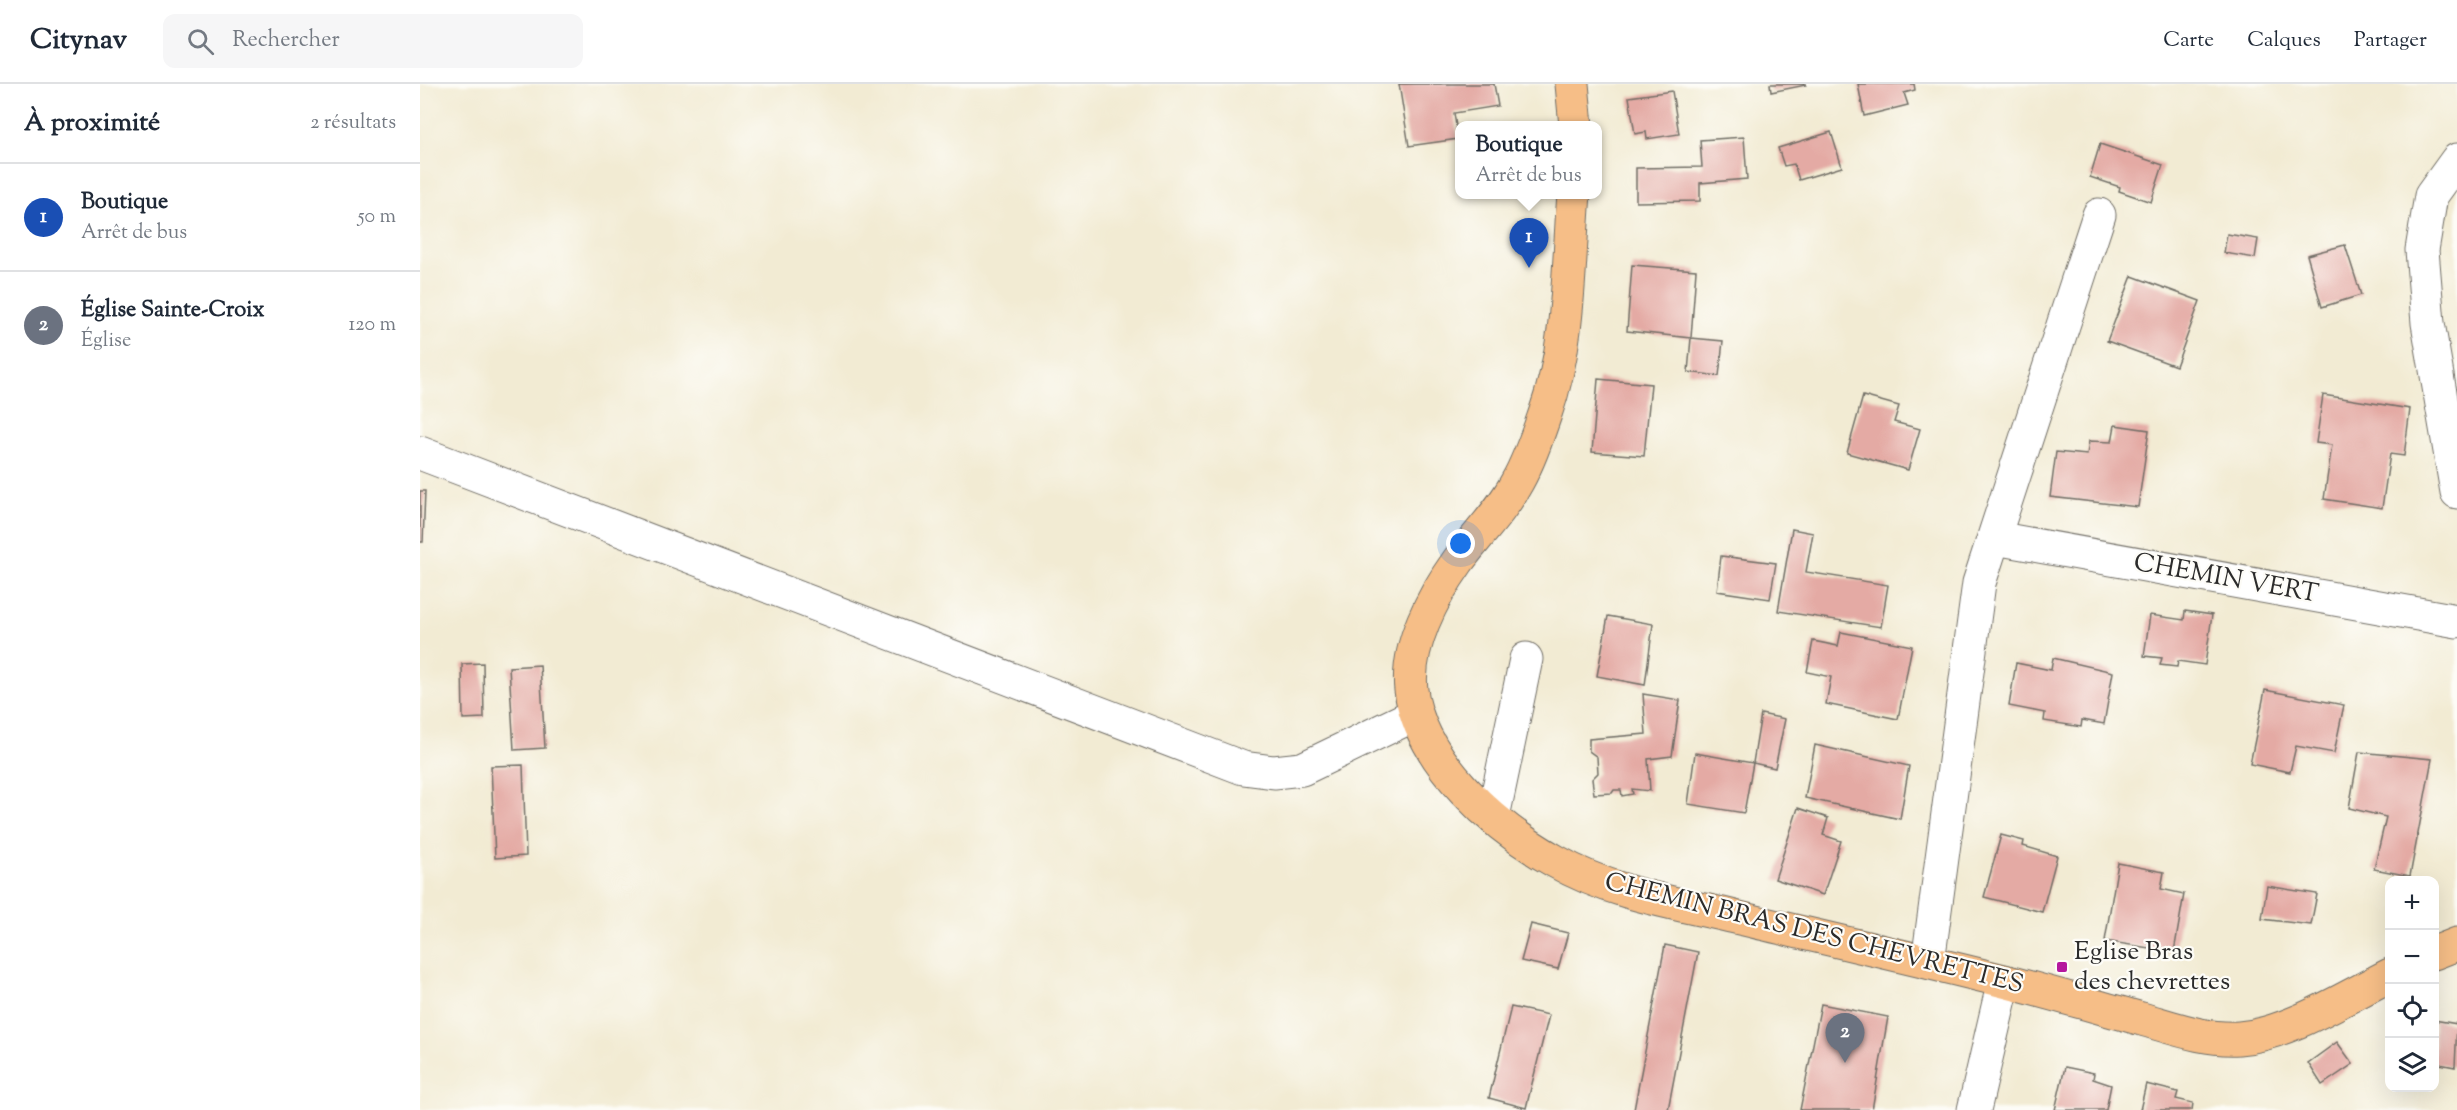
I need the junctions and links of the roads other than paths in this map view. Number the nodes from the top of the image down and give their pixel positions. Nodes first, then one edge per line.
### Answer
1 (1572, 84) edge
2 (1576, 121) edge
3 (2457, 160) edge
4 (1574, 199) edge
5 (2099, 215) dead end
6 (420, 453) edge
7 (2457, 492) edge
8 (1995, 538) junction
9 (2457, 621) edge
10 (1526, 659) dead end
11 (1416, 714) junction
12 (1493, 817) junction
13 (2457, 944) edge
14 (2439, 951) edge
15 (1928, 962) junction
16 (2385, 978) edge
17 (2004, 981) junction
18 (1974, 1110) edge

1 - 2 main road
3 - 7 street
4 - 11 main road, CHEMIN BRAS DES CHEVRETTES
5 - 8 street
6 - 11 street
8 - 9 street, CHEMIN VERT
8 - 15 street
10 - 12 street
11 - 12 main road, CHEMIN BRAS DES CHEVRETTES
12 - 15 main road, CHEMIN BRAS DES CHEVRETTES
13 - 14 main road
15 - 17 main road, CHEMIN BRAS DES CHEVRETTES
16 - 17 main road, CHEMIN BRAS DES CHEVRETTES
17 - 18 street

